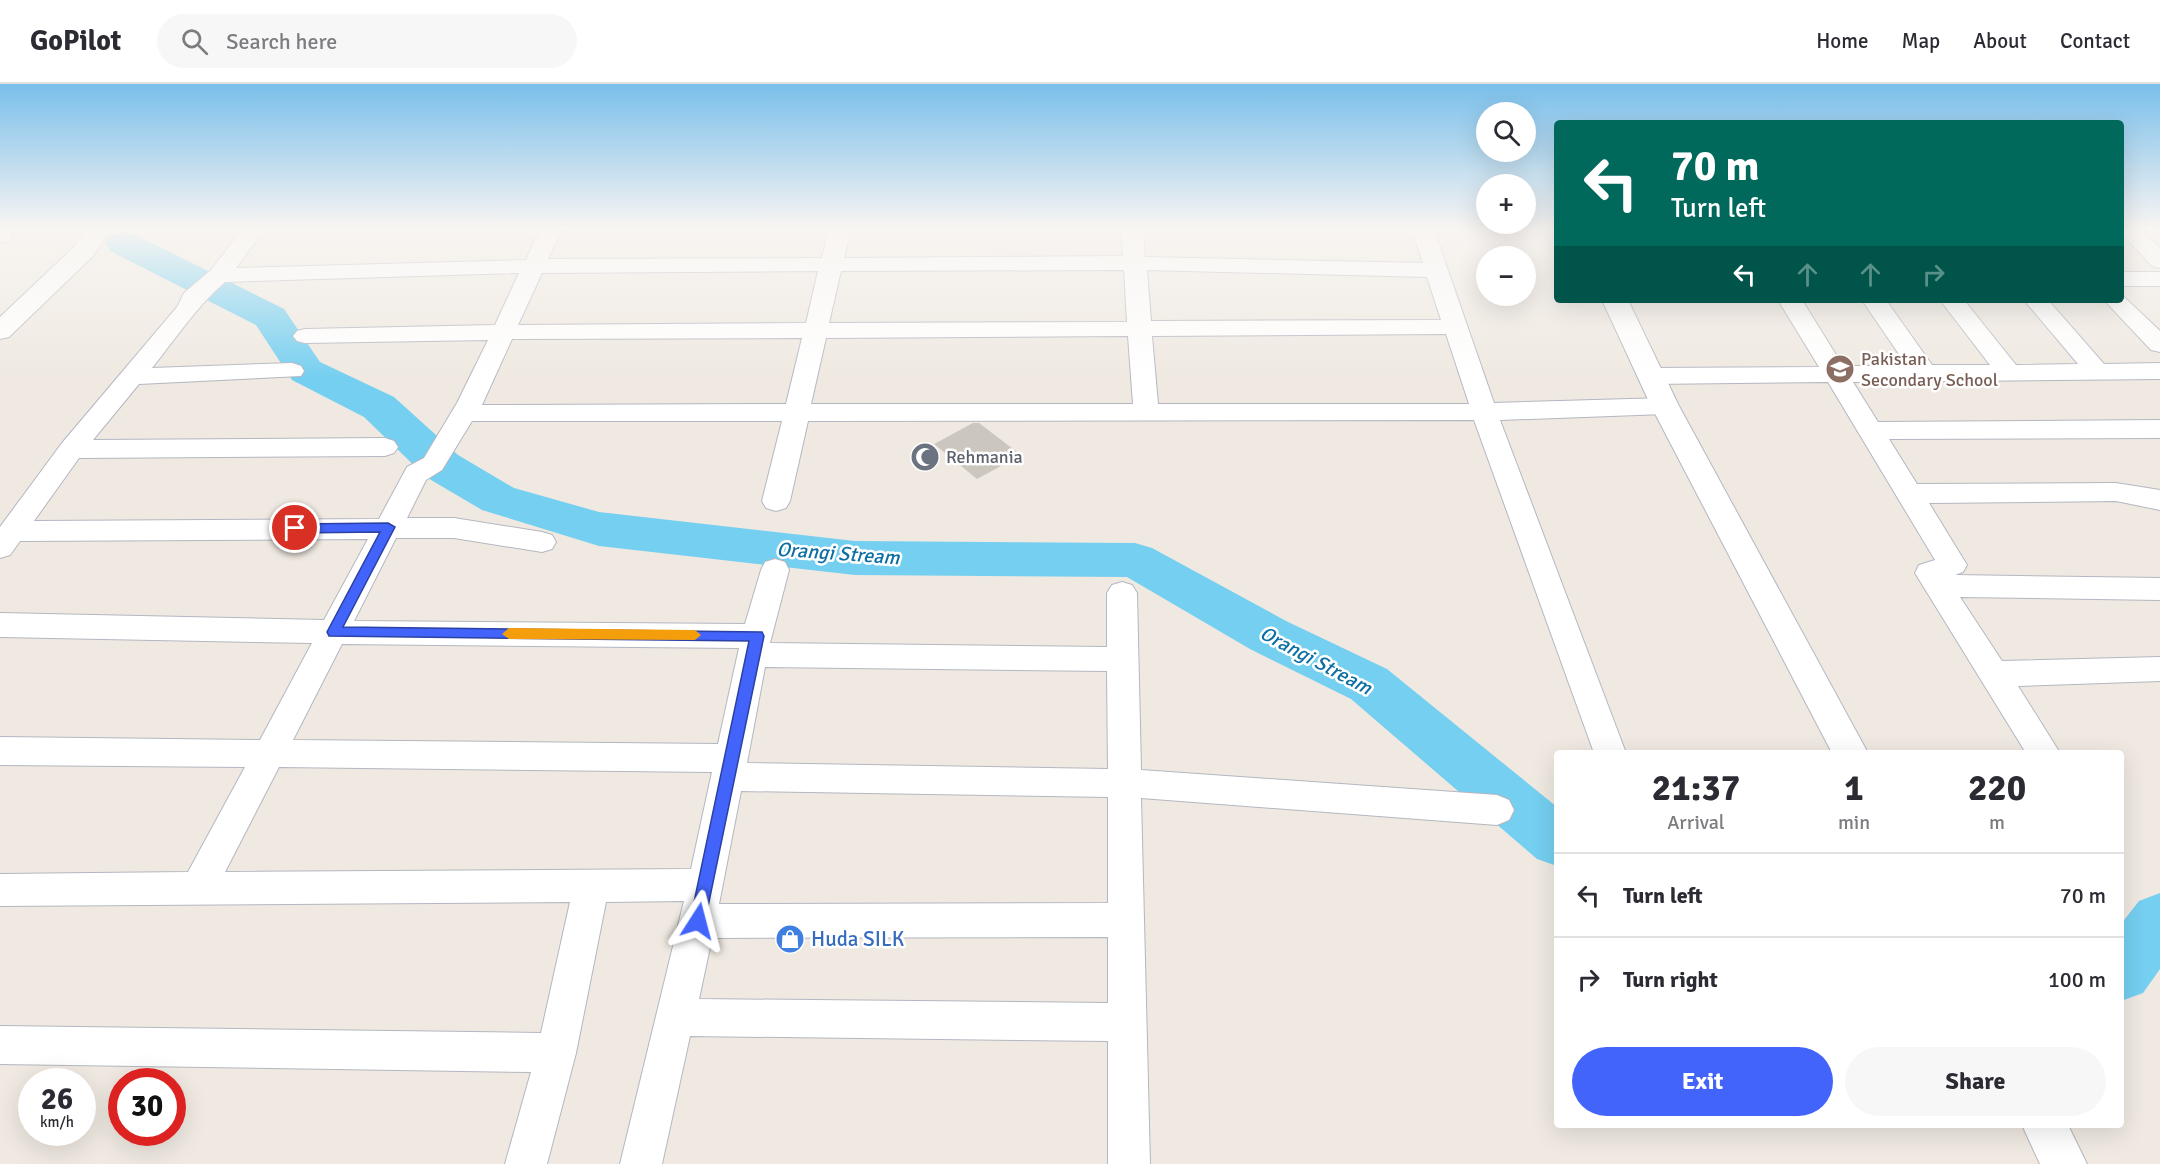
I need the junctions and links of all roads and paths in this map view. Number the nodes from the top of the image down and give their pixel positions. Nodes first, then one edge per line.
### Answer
1 (56, 277) edge
2 (216, 277) edge
3 (529, 277) edge
4 (830, 277) edge
5 (1136, 277) edge
6 (1438, 277) edge
7 (2124, 279) edge
8 (2160, 279) edge
9 (1616, 303) edge
10 (1792, 303) edge
11 (1876, 303) edge
12 (1954, 303) edge
13 (2040, 303) edge
14 (2119, 303) edge
15 (1455, 327) junction
16 (1140, 329) junction
17 (818, 330) junction
18 (0, 331) edge
19 (503, 332) junction
20 (305, 336) dead end
21 (2160, 345) edge
22 (292, 370) dead end
23 (2160, 371) edge
24 (2009, 372) junction
25 (2098, 372) junction
26 (1835, 373) junction
27 (1925, 373) junction
28 (132, 376) junction
29 (1651, 376) junction
30 (1665, 406) junction
31 (467, 408) junction
32 (1146, 412) junction
33 (1484, 412) junction
34 (797, 413) junction
35 (2160, 429) edge
36 (1871, 430) junction
37 (385, 447) dead end
38 (70, 449) junction
39 (1910, 494) junction
40 (2160, 500) edge
41 (776, 501) dead end
42 (388, 527) junction
43 (7, 540) edge
44 (542, 542) dead end
45 (775, 570) dead end
46 (1937, 586) junction
47 (2160, 589) edge
48 (1122, 593) dead end
49 (0, 625) edge
50 (333, 632) junction
51 (755, 645) junction
52 (1123, 659) junction
53 (2160, 669) edge
54 (1993, 674) junction
55 (0, 750) edge
56 (1609, 750) edge
57 (1849, 750) edge
58 (2042, 750) edge
59 (270, 752) junction
60 (730, 768) junction
61 (1125, 783) junction
62 (1497, 810) dead end
63 (592, 885) junction
64 (198, 889) junction
65 (0, 890) edge
66 (701, 903) junction
67 (1126, 920) junction
68 (674, 1017) junction
69 (1128, 1022) junction
70 (0, 1045) edge
71 (556, 1053) junction
72 (2046, 1128) edge
73 (526, 1164) edge
74 (641, 1164) edge
75 (1129, 1164) edge
76 (2064, 1164) edge

1 - 18 main road
2 - 28 street
3 - 19 street
4 - 17 street
5 - 16 street
6 - 15 street
7 - 8 street
9 - 29 main road
10 - 26 street
11 - 27 street
12 - 24 street
13 - 25 street
14 - 21 street
15 - 16 street
15 - 33 street
16 - 17 street
16 - 32 street
17 - 19 street
17 - 34 street
19 - 20 street
19 - 31 street
22 - 28 street
23 - 25 street
24 - 25 street
24 - 27 street
26 - 27 street
26 - 29 street
26 - 36 street
28 - 38 street
29 - 30 main road
30 - 33 street
30 - 57 main road
31 - 34 street
31 - 42 street
32 - 33 street
32 - 34 street
33 - 56 street
34 - 41 street
35 - 36 street
36 - 39 street
37 - 38 street
38 - 43 street
39 - 40 street
39 - 46 street
42 - 43 street
42 - 44 street
42 - 50 street
45 - 51 street
46 - 47 street
46 - 54 street
48 - 52 street
49 - 50 street
50 - 51 street
50 - 59 street
51 - 52 street
51 - 60 street
52 - 61 street
53 - 54 street
54 - 58 street
55 - 59 street
59 - 60 street
59 - 64 street
60 - 61 street
60 - 66 street
61 - 62 street
61 - 67 street
63 - 64 street
63 - 66 street
63 - 71 street
64 - 65 street
66 - 67 street
66 - 68 street
67 - 69 street
68 - 69 street
68 - 74 street
69 - 75 street
70 - 71 street
71 - 73 street
72 - 76 main road

